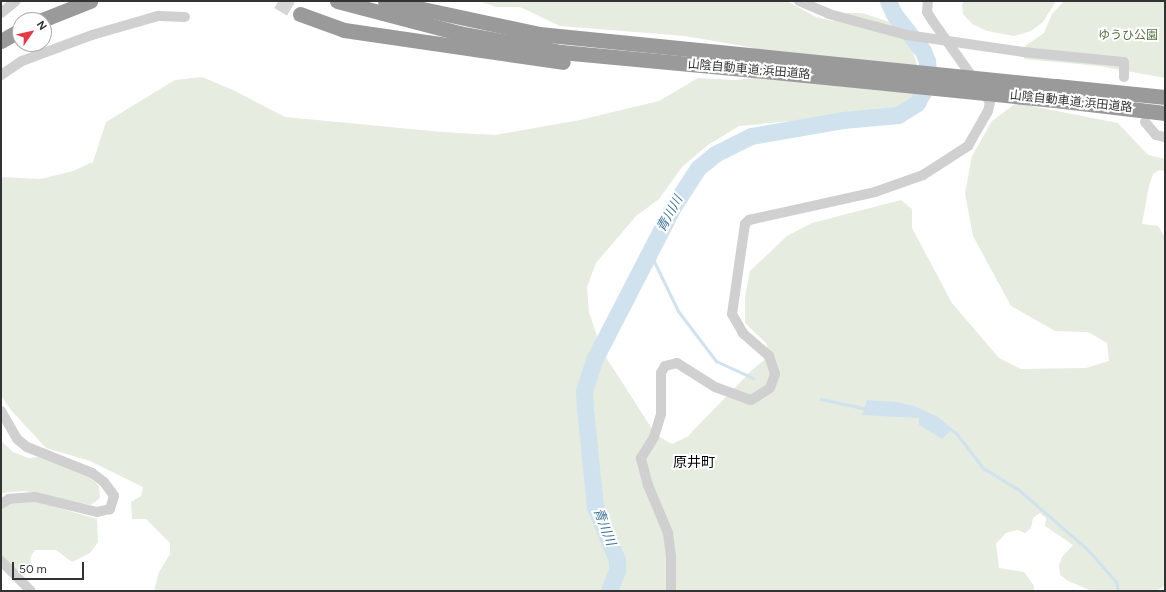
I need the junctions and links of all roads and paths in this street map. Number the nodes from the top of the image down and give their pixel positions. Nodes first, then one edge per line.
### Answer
1 (16, 1) edge
2 (90, 1) edge
3 (337, 1) edge
4 (386, 1) edge
5 (419, 1) edge
6 (799, 1) edge
7 (928, 1) edge
8 (1, 13) edge
9 (300, 14) tunnel mouth
10 (52, 16) edge
11 (185, 17) dead end
12 (495, 25) junction
13 (12, 35) edge
14 (1, 41) edge
15 (756, 63) junction
16 (694, 66) junction
17 (1, 75) edge
18 (1124, 77) dead end
19 (1059, 91) junction
20 (1165, 91) edge
21 (1165, 97) edge
22 (1165, 113) edge
23 (1145, 122) dead end
24 (1165, 138) edge
25 (1, 411) edge
26 (1, 504) edge
27 (1, 561) edge
28 (30, 591) edge
29 (671, 591) edge

1 - 8 street
2 - 10 highway
3 - 16 highway, 山陰自動車道;浜田道路
4 - 12 highway, 山陰自動車道;浜田道路
5 - 12 highway
6 - 18 street, bridge
7 - 29 street
9 - 16 highway
11 - 17 street
12 - 15 highway, 山陰自動車道;浜田道路
13 - 14 highway
15 - 16 highway, 山陰自動車道;浜田道路
15 - 19 highway, 山陰自動車道;浜田道路, bridge
19 - 20 highway
19 - 21 highway, 山陰自動車道;浜田道路
19 - 22 highway, 山陰自動車道;浜田道路
23 - 24 street
25 - 26 street
27 - 28 street

